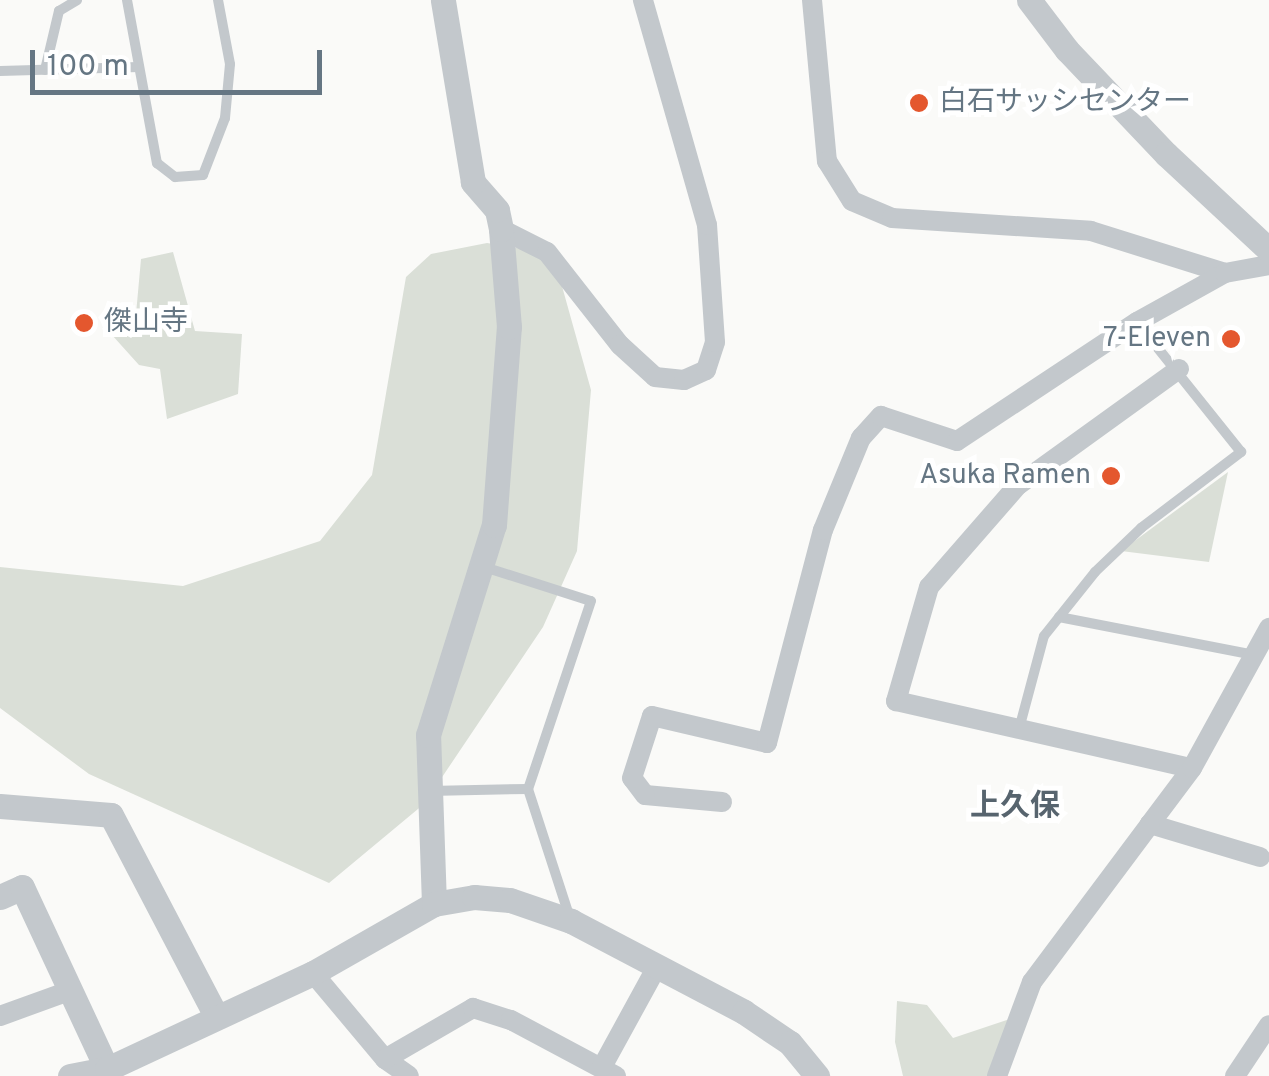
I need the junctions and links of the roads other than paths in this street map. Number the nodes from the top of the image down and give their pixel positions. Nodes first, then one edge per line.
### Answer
1 (78, 0) edge
2 (127, 0) edge
3 (218, 0) edge
4 (443, 0) edge
5 (643, 0) edge
6 (812, 0) edge
7 (1029, 0) edge
8 (139, 67) junction
9 (45, 70) junction
10 (0, 71) edge
11 (501, 230) junction
12 (1269, 250) edge
13 (1269, 266) edge
14 (1225, 272) junction
15 (1137, 322) junction
16 (1179, 369) junction
17 (481, 566) junction
18 (1059, 617) junction
19 (1269, 628) edge
20 (1255, 656) junction
21 (1019, 729) junction
22 (1192, 768) junction
23 (528, 789) junction
24 (425, 791) junction
25 (722, 802) dead end
26 (0, 806) edge
27 (1150, 824) junction
28 (1260, 856) dead end
29 (0, 897) edge
30 (434, 904) junction
31 (571, 921) junction
32 (655, 970) junction
33 (313, 972) junction
34 (69, 991) junction
35 (216, 1014) junction
36 (0, 1016) edge
37 (1269, 1025) edge
38 (385, 1059) junction
39 (107, 1068) junction
40 (609, 1072) edge
41 (70, 1076) edge
42 (409, 1076) edge
43 (817, 1076) edge
44 (998, 1076) edge
45 (1235, 1076) edge

1 - 9 lane
2 - 8 lane
3 - 8 lane
4 - 11 street
5 - 11 street
6 - 14 street
7 - 12 street
8 - 9 lane
9 - 10 lane
11 - 17 street
13 - 14 street
14 - 15 street
15 - 16 lane
15 - 25 street
16 - 18 lane
16 - 21 street
17 - 23 lane
17 - 24 street
18 - 20 lane
18 - 21 lane
19 - 20 street
20 - 22 street
21 - 22 street
22 - 27 street
23 - 24 lane
23 - 31 lane
24 - 30 street
26 - 35 street
27 - 28 street
27 - 44 street
29 - 34 street
30 - 31 street
30 - 33 street
31 - 32 street
32 - 40 street
32 - 43 street
33 - 35 street
33 - 38 street
34 - 36 street
34 - 39 street
35 - 39 street
37 - 45 street
38 - 40 street
38 - 42 street
39 - 41 street

